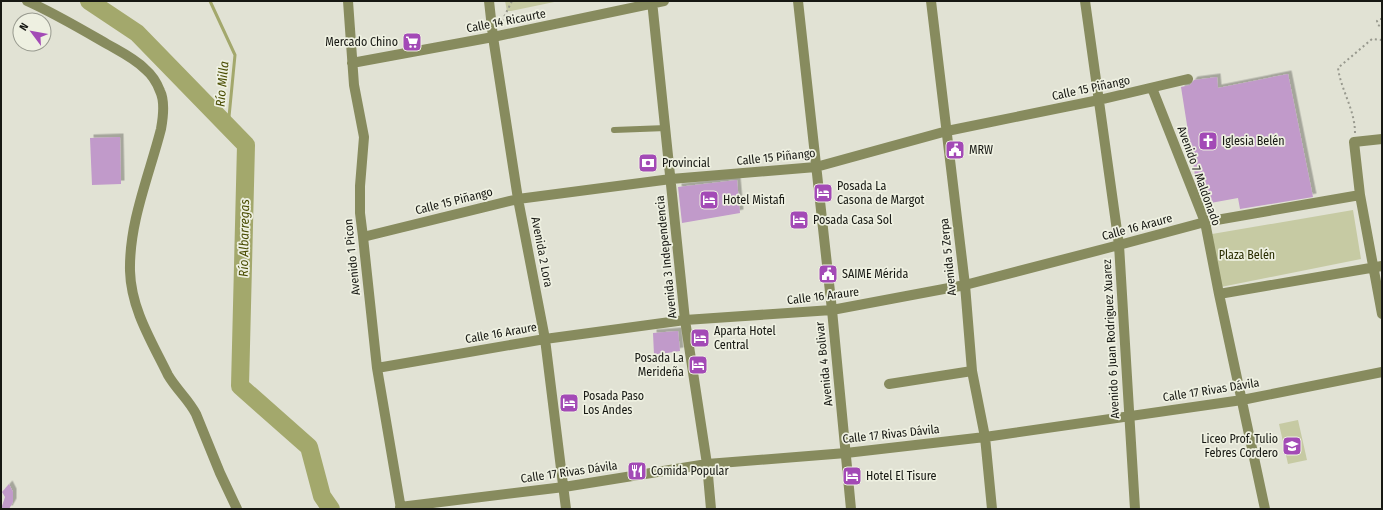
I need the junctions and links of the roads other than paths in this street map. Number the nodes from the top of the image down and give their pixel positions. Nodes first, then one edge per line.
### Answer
1 (27, 1) edge
2 (348, 1) edge
3 (489, 1) edge
4 (664, 1) edge
5 (798, 1) edge
6 (931, 1) edge
7 (1085, 1) edge
8 (653, 2) edge
9 (493, 37) junction
10 (352, 63) junction
11 (1188, 79) dead end
12 (1152, 88) junction
13 (1099, 100) junction
14 (666, 128) junction
15 (614, 130) dead end
16 (947, 132) junction
17 (1382, 138) edge
18 (816, 167) junction
19 (671, 179) junction
20 (1360, 195) junction
21 (518, 199) junction
22 (1205, 222) junction
23 (363, 237) junction
24 (1119, 245) junction
25 (1378, 267) edge
26 (965, 285) junction
27 (1219, 294) junction
28 (832, 310) junction
29 (1382, 314) edge
30 (685, 320) junction
31 (545, 339) junction
32 (377, 368) junction
33 (972, 371) junction
34 (1382, 372) edge
35 (889, 384) dead end
36 (1242, 400) junction
37 (1129, 416) junction
38 (985, 437) junction
39 (846, 453) junction
40 (707, 464) junction
41 (564, 487) junction
42 (400, 508) edge
43 (237, 509) edge
44 (566, 509) edge
45 (711, 509) edge
46 (851, 509) edge
47 (992, 509) edge
48 (1135, 509) edge
49 (1266, 509) edge

1 - 43 street
2 - 10 street, Avenido 1 Picon
3 - 9 street, Avenida 2 Lora
4 - 8 street, Calle 14 Ricaurte
5 - 18 street, Avenida 4 Bolivar
6 - 16 street, Avenida 5 Zerpa
7 - 13 street, Avenido 6 Juan Rodriguez Xuarez
8 - 9 street, Calle 14 Ricaurte
8 - 14 street, Avenida 3 Independencia
9 - 10 street, Calle 14 Ricaurte
9 - 21 street, Avenida 2 Lora
10 - 23 street, Avenido 1 Picon
11 - 12 street, Calle 15 Piñango
12 - 13 street, Calle 15 Piñango
12 - 22 street, Avenido 7 Maldonado
13 - 16 street, Calle 15 Piñango
13 - 24 street, Avenido 6 Juan Rodriguez Xuarez
14 - 15 lane
14 - 19 street, Avenida 3 Independencia
16 - 18 street, Calle 15 Piñango
16 - 26 street, Avenida 5 Zerpa
17 - 20 street
18 - 19 street, Calle 15 Piñango
18 - 28 street, Avenida 4 Bolivar
19 - 21 street, Calle 15 Piñango
19 - 30 street, Avenida 3 Independencia
20 - 22 street, Calle 16 Araure
20 - 25 street
21 - 23 street, Calle 15 Piñango
21 - 31 street, Avenida 2 Lora
22 - 24 street, Calle 16 Araure
22 - 27 street, Avenido 7 Maldonado
23 - 32 street, Avenido 1 Picon
24 - 26 street, Calle 16 Araure
24 - 37 street, Avenido 6 Juan Rodriguez Xuarez
25 - 27 street
25 - 29 street
26 - 28 street, Calle 16 Araure
26 - 33 street, Avenida 5 Zerpa
27 - 36 street, Avenido 7 Maldonado
28 - 30 street, Calle 16 Araure
28 - 39 street, Avenida 4 Bolivar
30 - 31 street, Calle 16 Araure
30 - 40 street, Avenida 3 Independencia
31 - 32 street, Calle 16 Araure
31 - 41 street, Avenida 2 Lora
32 - 42 street, Avenido 1 Picon
33 - 35 street
33 - 38 street, Avenida 5 Zerpa
34 - 36 street, Calle 17 Rivas Dávila
36 - 37 street, Calle 17 Rivas Dávila
36 - 49 street, Avenido 7 Maldonado
37 - 38 street, Calle 17 Rivas Dávila
37 - 48 street, Avenido 6 Juan Rodriguez Xuarez
38 - 39 street, Calle 17 Rivas Dávila
38 - 47 street, Avenida 5 Zerpa
39 - 40 street, Calle 17 Rivas Dávila
39 - 46 street, Avenida 4 Bolivar
40 - 41 street, Calle 17 Rivas Dávila
40 - 45 street, Avenida 3 Independencia
41 - 42 street, Calle 17 Rivas Dávila
41 - 44 street, Avenida 2 Lora

